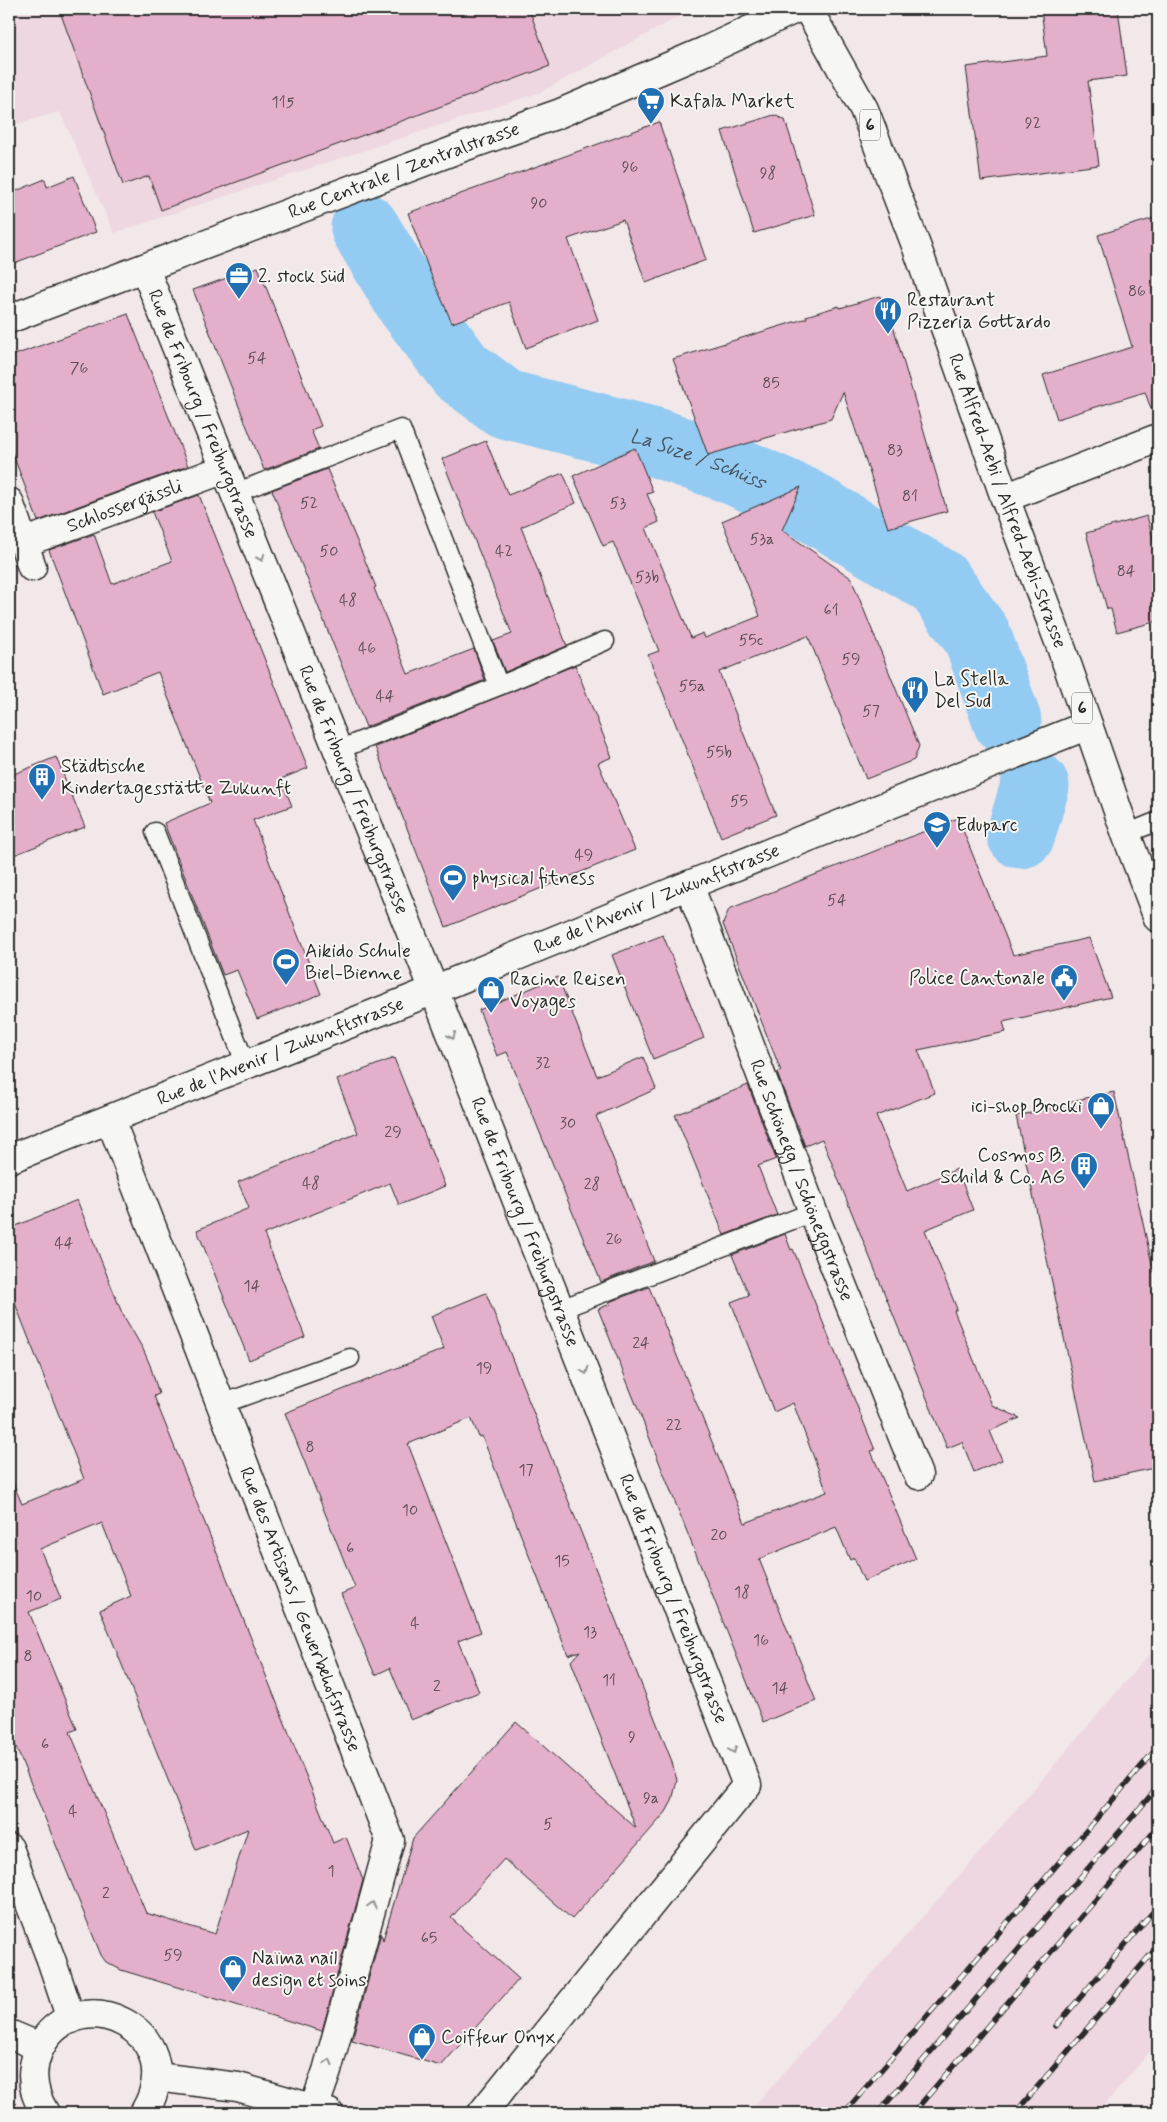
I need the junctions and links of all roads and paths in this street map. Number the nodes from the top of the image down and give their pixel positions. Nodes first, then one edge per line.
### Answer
1 (795, 9) edge
2 (808, 9) edge
3 (145, 269) junction
4 (9, 319) edge
5 (1158, 438) edge
6 (230, 481) junction
7 (1005, 498) junction
8 (9, 502) edge
9 (605, 641) dead end
10 (499, 686) junction
11 (1088, 725) junction
12 (338, 750) junction
13 (1158, 821) edge
14 (155, 832) dead end
15 (1126, 834) junction
16 (689, 885) junction
17 (1158, 918) edge
18 (434, 990) junction
19 (246, 1065) junction
20 (110, 1119) junction
21 (9, 1160) edge
22 (813, 1212) junction
23 (560, 1309) junction
24 (350, 1358) dead end
25 (219, 1405) junction
26 (918, 1475) dead end
27 (9, 1848) edge
28 (71, 2019) junction
29 (9, 2034) edge
30 (40, 2047) junction
31 (157, 2077) junction
32 (322, 2111) edge
33 (45, 2113) edge
34 (144, 2113) edge
35 (482, 2113) edge

1 - 3 street, Rue Centrale / Zentralstrasse
2 - 7 street, Rue Alfred-Aebi / Alfred-Aebi-Strasse / 6
3 - 4 street, Rue Centrale / Zentralstrasse
3 - 6 street, Rue de Fribourg / Freiburgstrasse
5 - 7 street
6 - 8 street, Schlossergässli
6 - 10 lane
6 -> 12 street, Rue de Fribourg / Freiburgstrasse
7 - 11 street, Rue Alfred-Aebi / Alfred-Aebi-Strasse / 6
9 - 10 lane
10 - 12 lane
11 - 15 street, Rue Alfred-Aebi / Alfred-Aebi-Strasse / 6
11 - 16 street, Rue de l'Avenir / Zukunftstrasse
12 - 18 street, Rue de Fribourg / Freiburgstrasse
13 - 15 lane
14 - 19 lane
15 - 17 street, Rue Alfred-Aebi / Alfred-Aebi-Strasse / 6
16 - 18 street, Rue de l'Avenir / Zukunftstrasse
16 - 22 street, Rue Schönegg / Schöneggstrasse
18 - 19 street, Rue de l'Avenir / Zukunftstrasse
18 -> 23 street, Rue de Fribourg / Freiburgstrasse
19 - 20 street, Rue de l'Avenir / Zukunftstrasse
20 - 21 street, Rue de l'Avenir / Zukunftstrasse
20 - 25 street, Rue des Artisans / Gewerbehofstrasse
22 - 23 lane
22 - 26 street, Rue Schönegg / Schöneggstrasse
23 -> 35 street, Rue de Fribourg / Freiburgstrasse
24 - 25 lane
32 -> 25 street, Rue des Artisans / Gewerbehofstrasse
27 - 28 street
28 - 30 street
28 - 31 street
29 - 30 street
30 - 33 street
31 - 32 street
31 - 34 street

